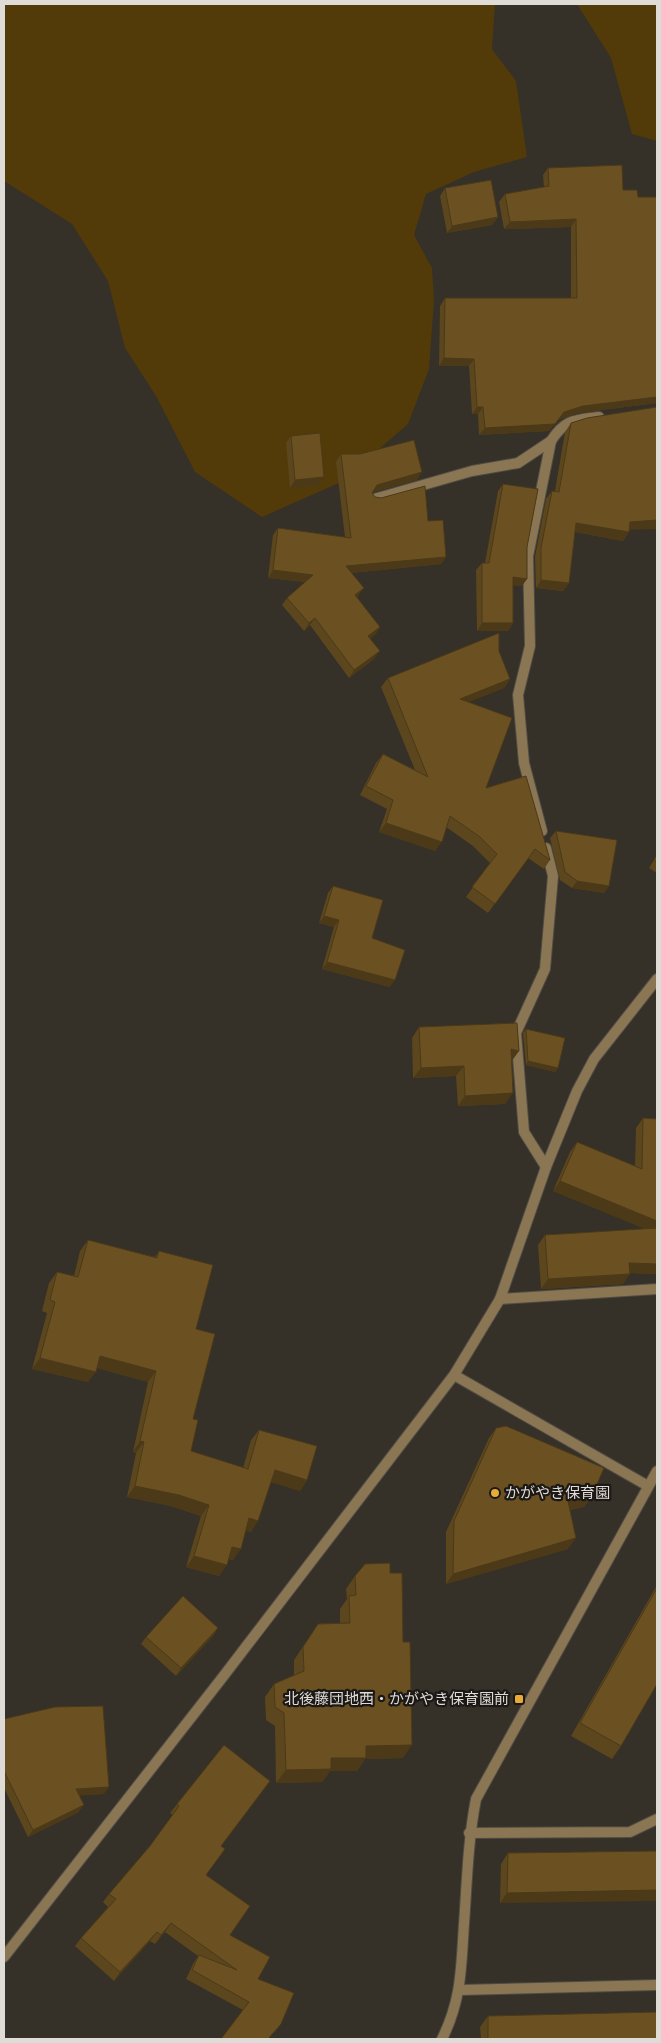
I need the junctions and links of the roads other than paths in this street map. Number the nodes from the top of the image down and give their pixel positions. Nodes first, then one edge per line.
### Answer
1 (609, 416) edge
2 (552, 441) junction
3 (374, 499) edge
4 (657, 979) edge
5 (546, 1168) junction
6 (657, 1289) edge
7 (500, 1299) junction
8 (454, 1375) junction
9 (657, 1471) edge
10 (648, 1486) junction
11 (657, 1819) edge
12 (470, 1833) junction
13 (4, 1956) edge
14 (657, 1985) edge
15 (460, 1990) junction
16 (442, 2039) edge

1 - 2 street
2 - 3 street
2 - 5 street
4 - 5 street
5 - 7 street
6 - 7 street
7 - 8 street
8 - 10 street
8 - 13 street
9 - 10 street
10 - 12 street
11 - 12 street
12 - 15 street
14 - 15 street
15 - 16 street

